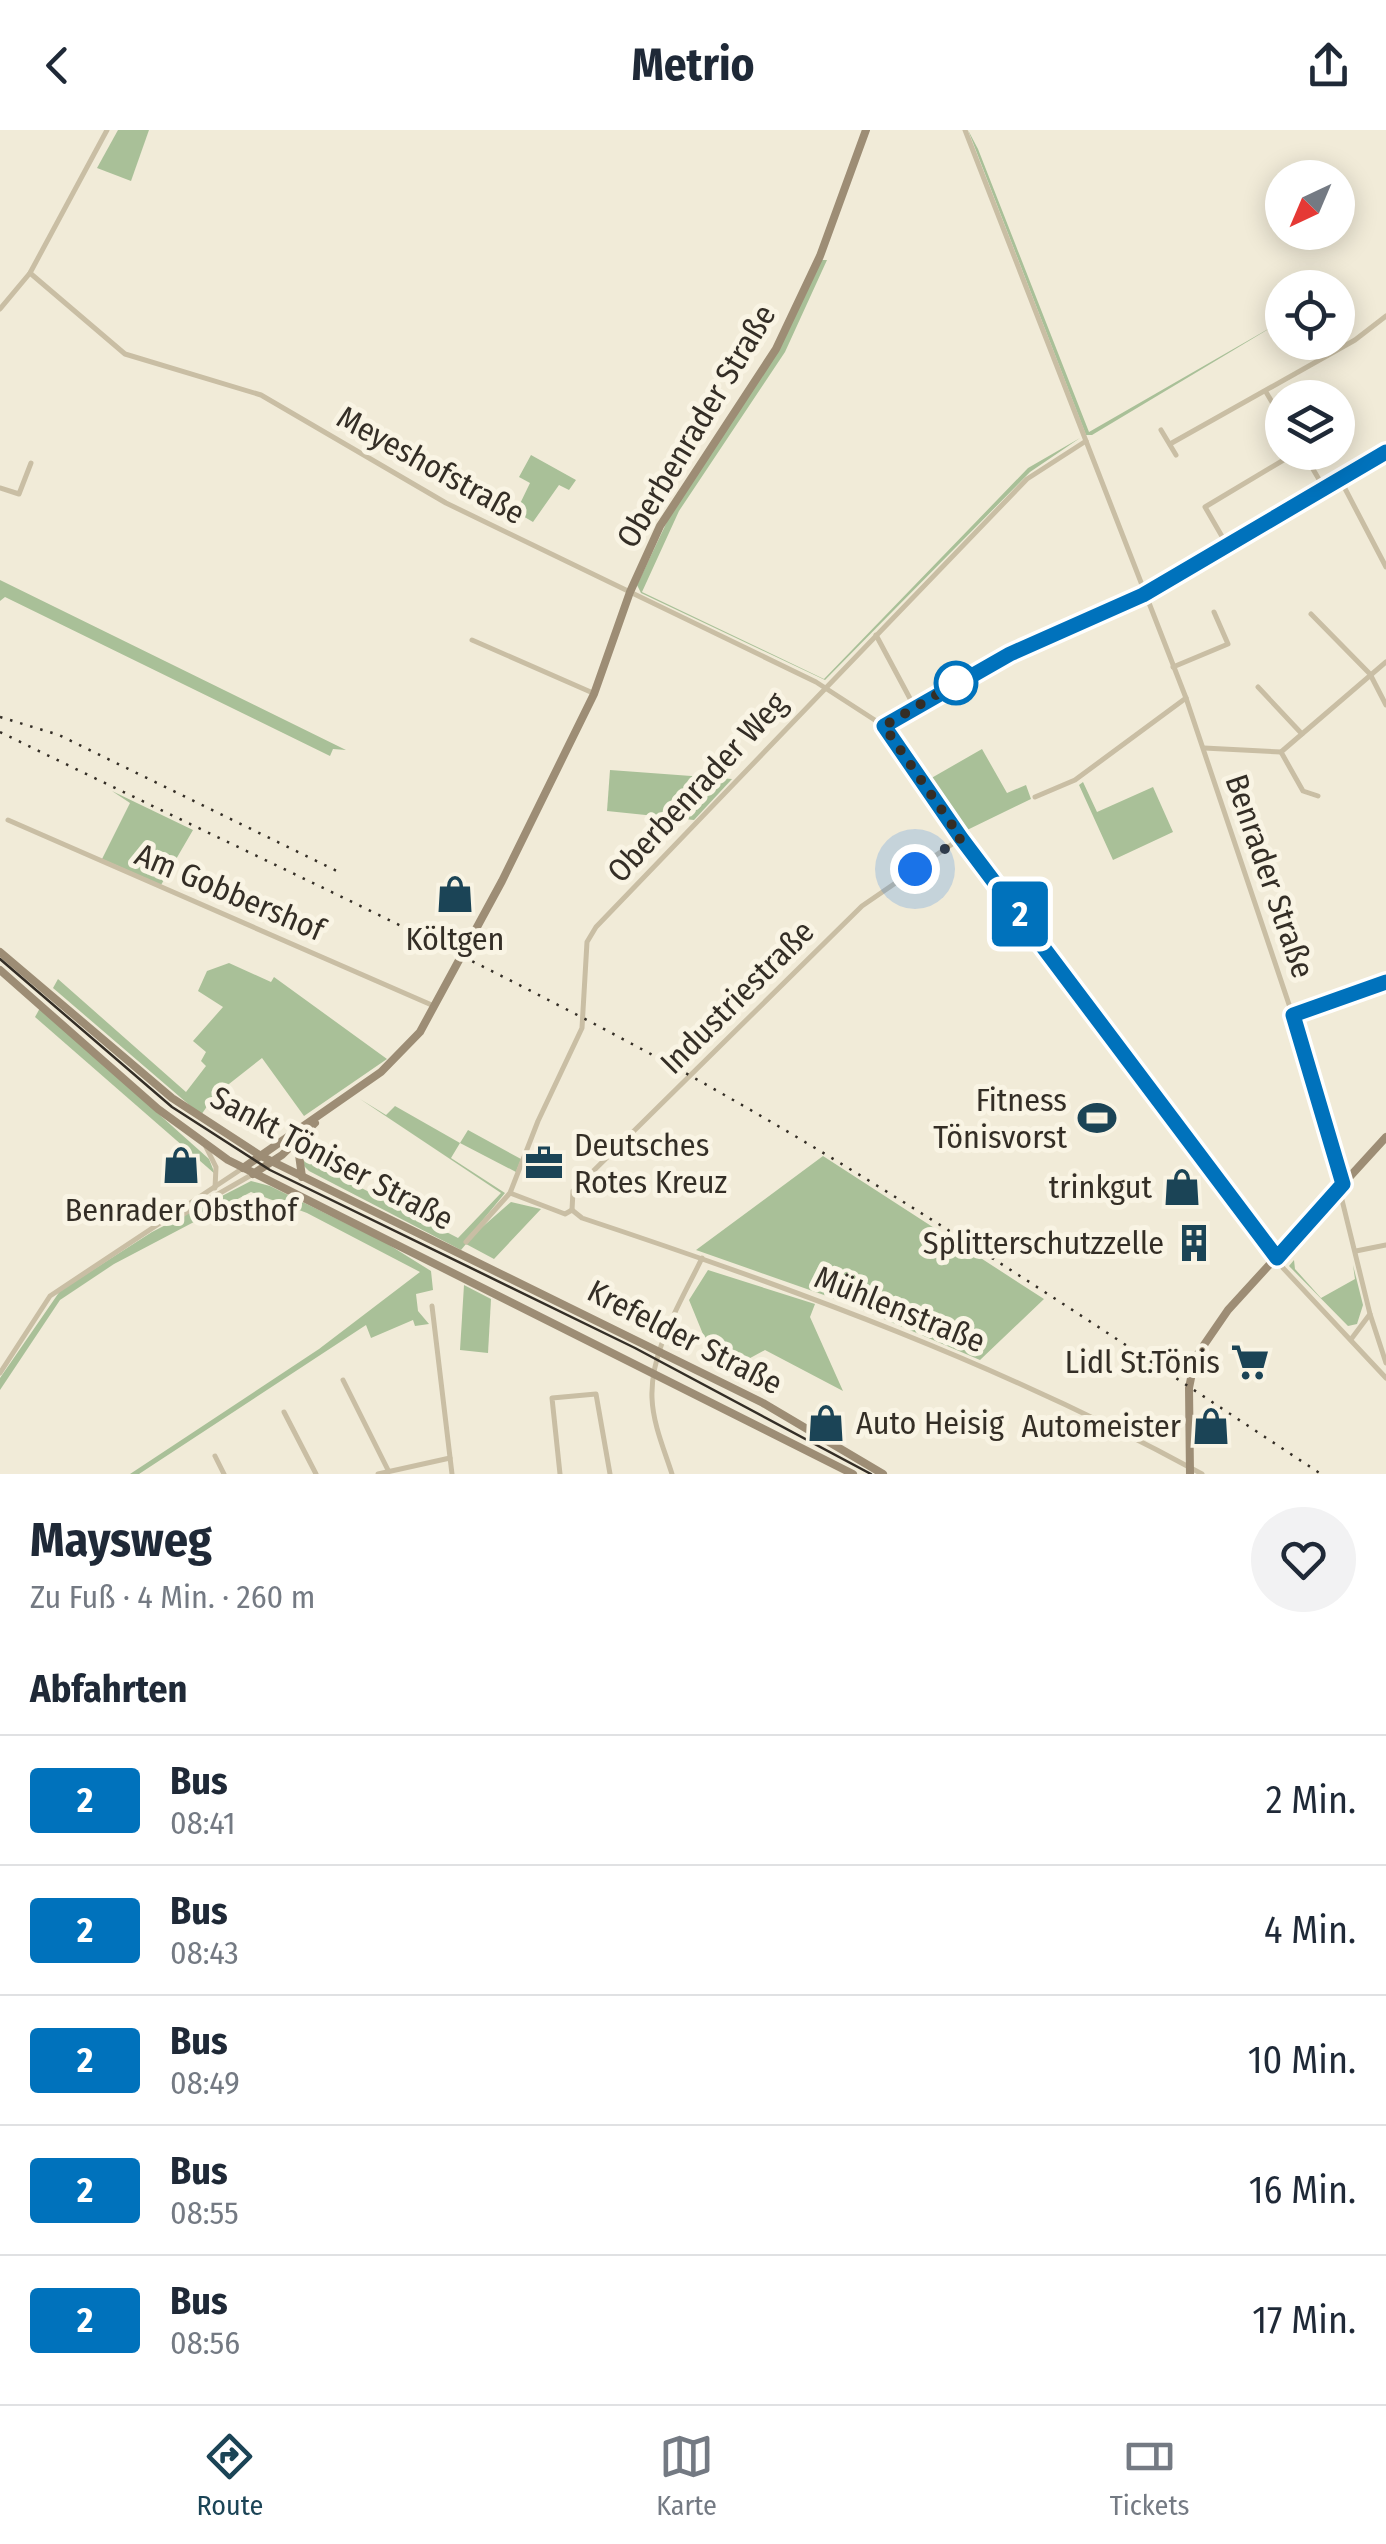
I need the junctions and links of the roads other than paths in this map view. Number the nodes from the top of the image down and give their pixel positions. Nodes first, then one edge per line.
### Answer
1 (107, 130) edge
2 (866, 130) edge
3 (965, 130) edge
4 (30, 273) junction
5 (0, 309) edge
6 (1386, 316) edge
7 (1285, 380) edge
8 (1265, 392) edge
9 (1161, 430) dead end
10 (1086, 441) junction
11 (1170, 444) junction
12 (1386, 452) edge
13 (1176, 455) dead end
14 (31, 463) dead end
15 (1269, 470) edge
16 (1312, 470) edge
17 (1340, 479) junction
18 (0, 488) edge
19 (1324, 488) junction
20 (1227, 545) junction
21 (1386, 566) edge
22 (630, 592) junction
23 (1143, 595) junction
24 (1214, 612) dead end
25 (1311, 614) dead end
26 (876, 636) junction
27 (472, 640) dead end
28 (1386, 662) edge
29 (1173, 667) junction
30 (1370, 674) junction
31 (1258, 687) dead end
32 (826, 689) junction
33 (594, 694) junction
34 (1186, 698) junction
35 (1386, 705) edge
36 (914, 706) junction
37 (884, 726) junction
38 (1302, 734) junction
39 (1204, 748) junction
40 (1281, 752) junction
41 (1318, 796) dead end
42 (1035, 798) dead end
43 (8, 820) dead end
44 (961, 838) junction
45 (0, 952) edge
46 (0, 970) edge
47 (1386, 982) edge
48 (434, 1006) junction
49 (1293, 1015) junction
50 (330, 1109) junction
51 (1386, 1137) edge
52 (297, 1140) junction
53 (205, 1145) junction
54 (262, 1156) junction
55 (272, 1162) junction
56 (243, 1168) junction
57 (253, 1174) junction
58 (302, 1176) junction
59 (1343, 1184) junction
60 (215, 1188) junction
61 (510, 1193) junction
62 (1342, 1200) dead end
63 (572, 1210) junction
64 (156, 1227) junction
65 (466, 1242) dead end
66 (1386, 1245) edge
67 (1356, 1251) junction
68 (458, 1253) joint
69 (702, 1258) junction
70 (1277, 1258) junction
71 (445, 1266) joint
72 (432, 1306) dead end
73 (1370, 1314) junction
74 (1352, 1338) junction
75 (661, 1352) junction
76 (1386, 1364) edge
77 (655, 1372) junction
78 (0, 1373) edge
79 (1386, 1378) edge
80 (344, 1380) dead end
81 (284, 1412) dead end
82 (215, 1456) dead end
83 (450, 1458) junction
84 (388, 1470) junction
85 (1190, 1471) edge
86 (224, 1474) edge
87 (316, 1474) edge
88 (378, 1474) edge
89 (452, 1474) edge
90 (560, 1474) edge
91 (610, 1474) edge
92 (672, 1474) edge
93 (853, 1474) edge
94 (884, 1474) edge
95 (1202, 1474) edge

1 - 4 street
2 - 22 main road, Oberbenrader Straße
3 - 10 street, Benrader Straße
4 - 5 street
4 - 22 street, Meyeshofstraße
6 - 7 street
8 - 11 street
9 - 11 street
10 - 23 street, Benrader Straße
10 - 26 street, Oberbenrader Weg
11 - 13 street
12 - 17 street
14 - 18 street
15 - 20 street
16 - 19 street
17 - 19 street
17 - 21 street
19 - 20 street
20 - 23 street
22 - 32 street, Meyeshofstraße
22 - 33 main road, Oberbenrader Straße
23 - 29 street, Benrader Straße
23 - 36 street
24 - 29 street
25 - 30 street
26 - 32 street, Oberbenrader Weg
26 - 36 street
27 - 33 street
28 - 30 street
29 - 34 street, Benrader Straße
30 - 35 street
30 - 38 street
31 - 38 street
32 - 37 street, Meyeshofstraße
32 - 61 street, Oberbenrader Weg
33 - 48 main road, Oberbenrader Straße
34 - 39 street, Benrader Straße
34 - 42 street
36 - 37 street
37 - 44 street
38 - 40 street
39 - 40 street
39 - 49 street, Benrader Straße
40 - 41 street
43 - 48 street, Am Gobbershof
44 - 63 street, Industriestraße
44 - 70 street
45 - 54 main road, Sankt Töniser Straße
46 - 53 main road, Sankt Töniser Straße
47 - 49 street
48 - 50 main road, Oberbenrader Straße
49 - 59 street, Benrader Straße
50 - 52 main road, Oberbenrader Straße
50 - 54 main road, Oberbenrader Straße
51 - 59 main road
52 - 55 main road, Oberbenrader Straße
52 - 58 main road
53 - 56 main road, Sankt Töniser Straße
53 - 60 street
54 - 55 main road, Sankt Töniser Straße
54 - 56 main road, Oberbenrader Straße
55 - 57 main road, Oberbenrader Straße
55 - 58 main road, Sankt Töniser Straße
56 - 57 main road, Sankt Töniser Straße
56 - 60 street, Oberbenrader Straße
57 - 64 street, Oberbenrader Straße
57 - 71 main road, Sankt Töniser Straße
58 - 68 main road, Sankt Töniser Straße
59 - 70 main road
60 - 64 street, Oberbenrader Straße
61 - 63 street, Mühlenstraße
61 - 65 street, Oberbenrader Weg
62 - 67 street
63 - 69 street, Mühlenstraße
64 - 78 street, Oberbenrader Straße
66 - 67 street
67 - 73 street
68 - 75 main road, Krefelder Straße
69 - 75 street
69 - 85 street, Mühlenstraße
70 - 74 street
70 - 85 main road
71 - 77 main road, Krefelder Straße
72 - 83 street
73 - 74 street
73 - 76 street
74 - 79 street
75 - 77 street
75 - 94 main road, Krefelder Straße
77 - 92 street
77 - 93 main road, Krefelder Straße
80 - 84 street
81 - 87 street
82 - 86 street
83 - 84 street
83 - 89 street
84 - 88 street
85 - 95 street, Mühlenstraße
90 - 91 street

